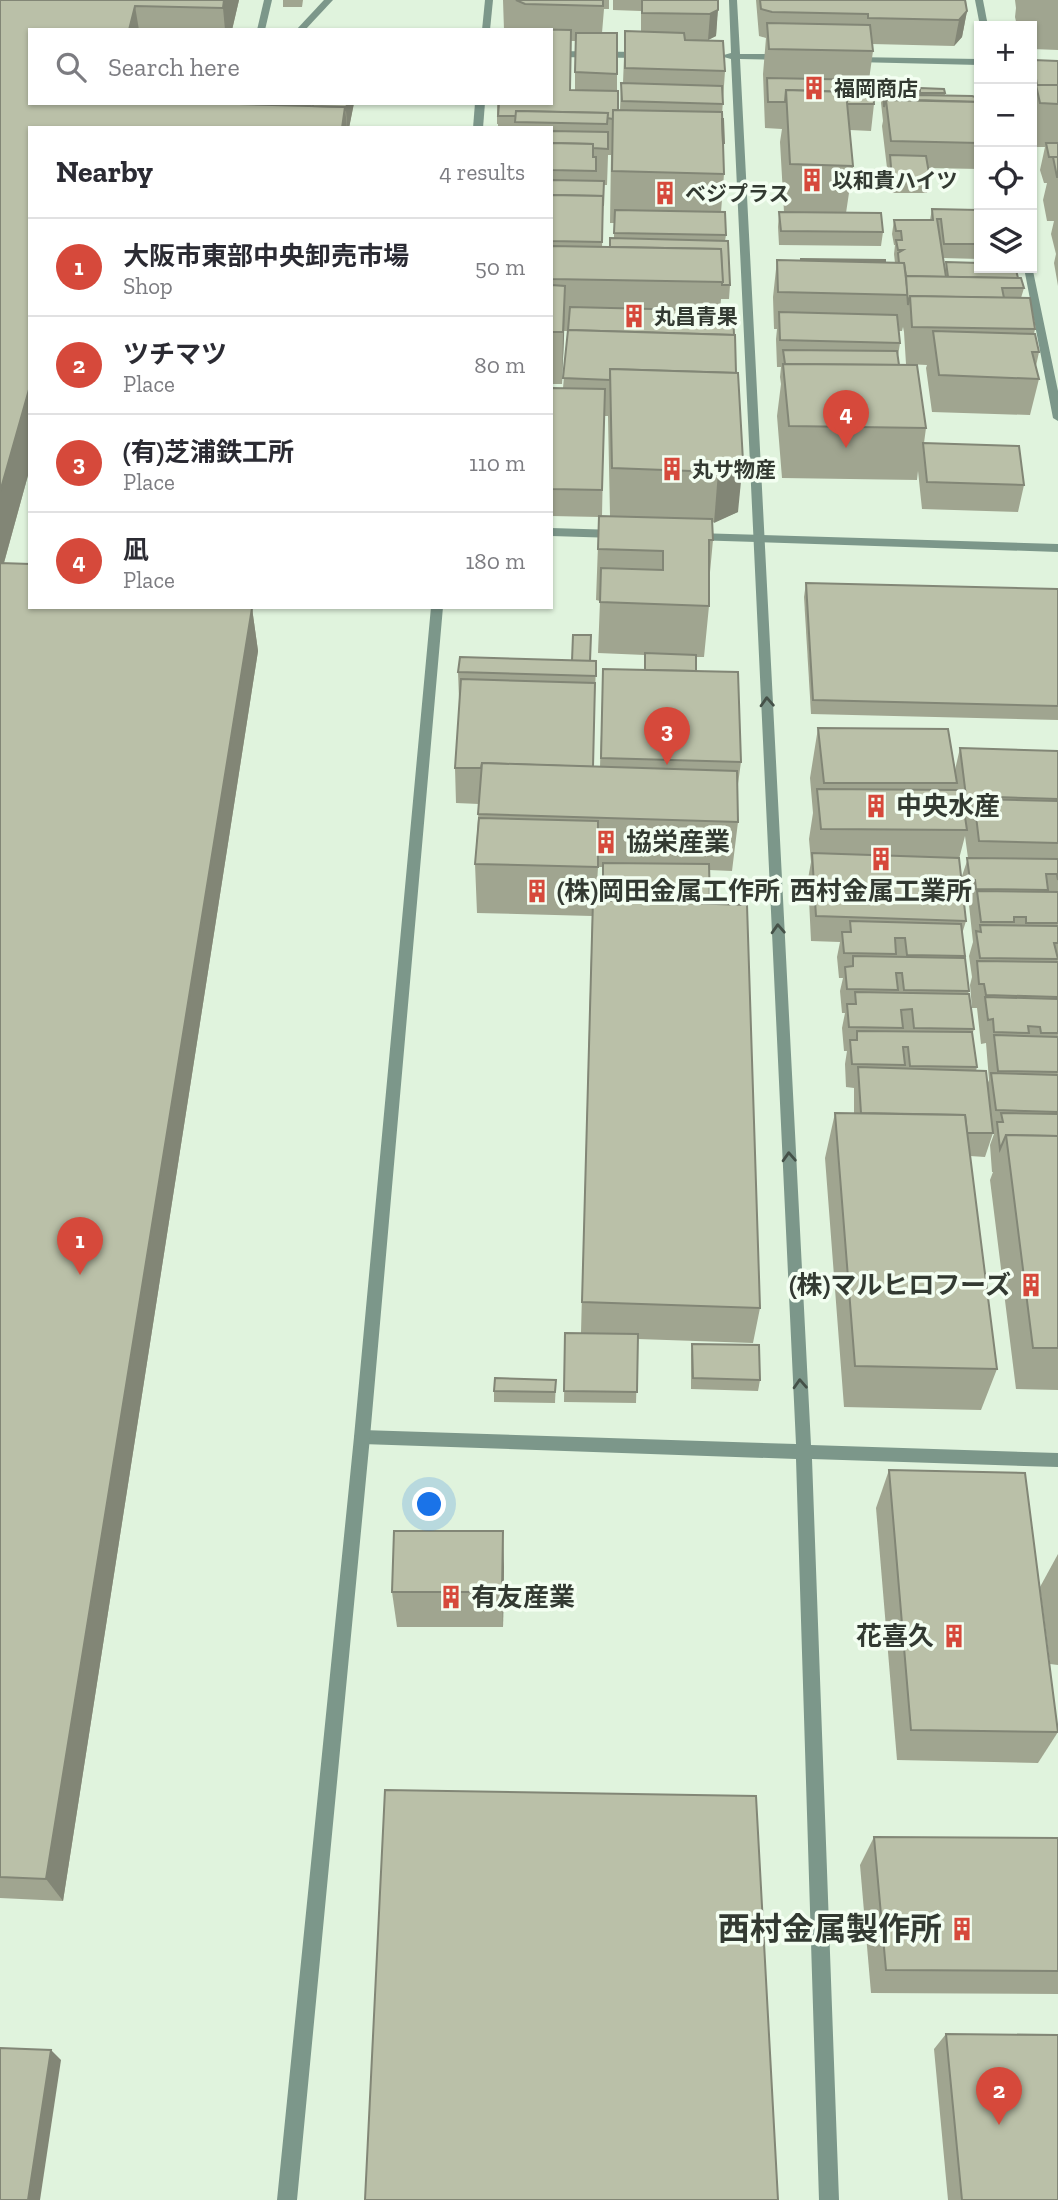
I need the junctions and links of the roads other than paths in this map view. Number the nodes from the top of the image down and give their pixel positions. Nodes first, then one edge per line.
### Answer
1 (268, 0) edge
2 (329, 0) edge
3 (489, 0) edge
4 (733, 0) edge
5 (979, 0) edge
6 (983, 21) edge
7 (261, 28) edge
8 (302, 28) edge
9 (486, 28) edge
10 (553, 54) edge
11 (656, 55) edge
12 (708, 55) edge
13 (734, 56) junction
14 (788, 57) edge
15 (843, 58) edge
16 (974, 62) edge
17 (480, 105) edge
18 (478, 126) edge
19 (1030, 273) edge
20 (1058, 418) edge
21 (553, 532) edge
22 (634, 535) edge
23 (690, 536) edge
24 (758, 538) junction
25 (1058, 548) edge
26 (437, 609) edge
27 (362, 1437) junction
28 (804, 1452) junction
29 (1058, 1460) edge
30 (286, 2200) edge
31 (829, 2200) edge

1 - 7 street
2 - 8 street
3 - 9 street
4 - 13 street
5 - 6 street
10 - 11 street
12 - 13 street
13 - 14 street
13 - 24 street
15 - 16 street
17 - 18 street
19 - 20 street
21 - 22 street
23 - 24 street
24 - 25 street
28 -> 24 street
26 - 27 street
27 - 28 street
27 - 30 street
28 - 29 street
28 - 31 street

